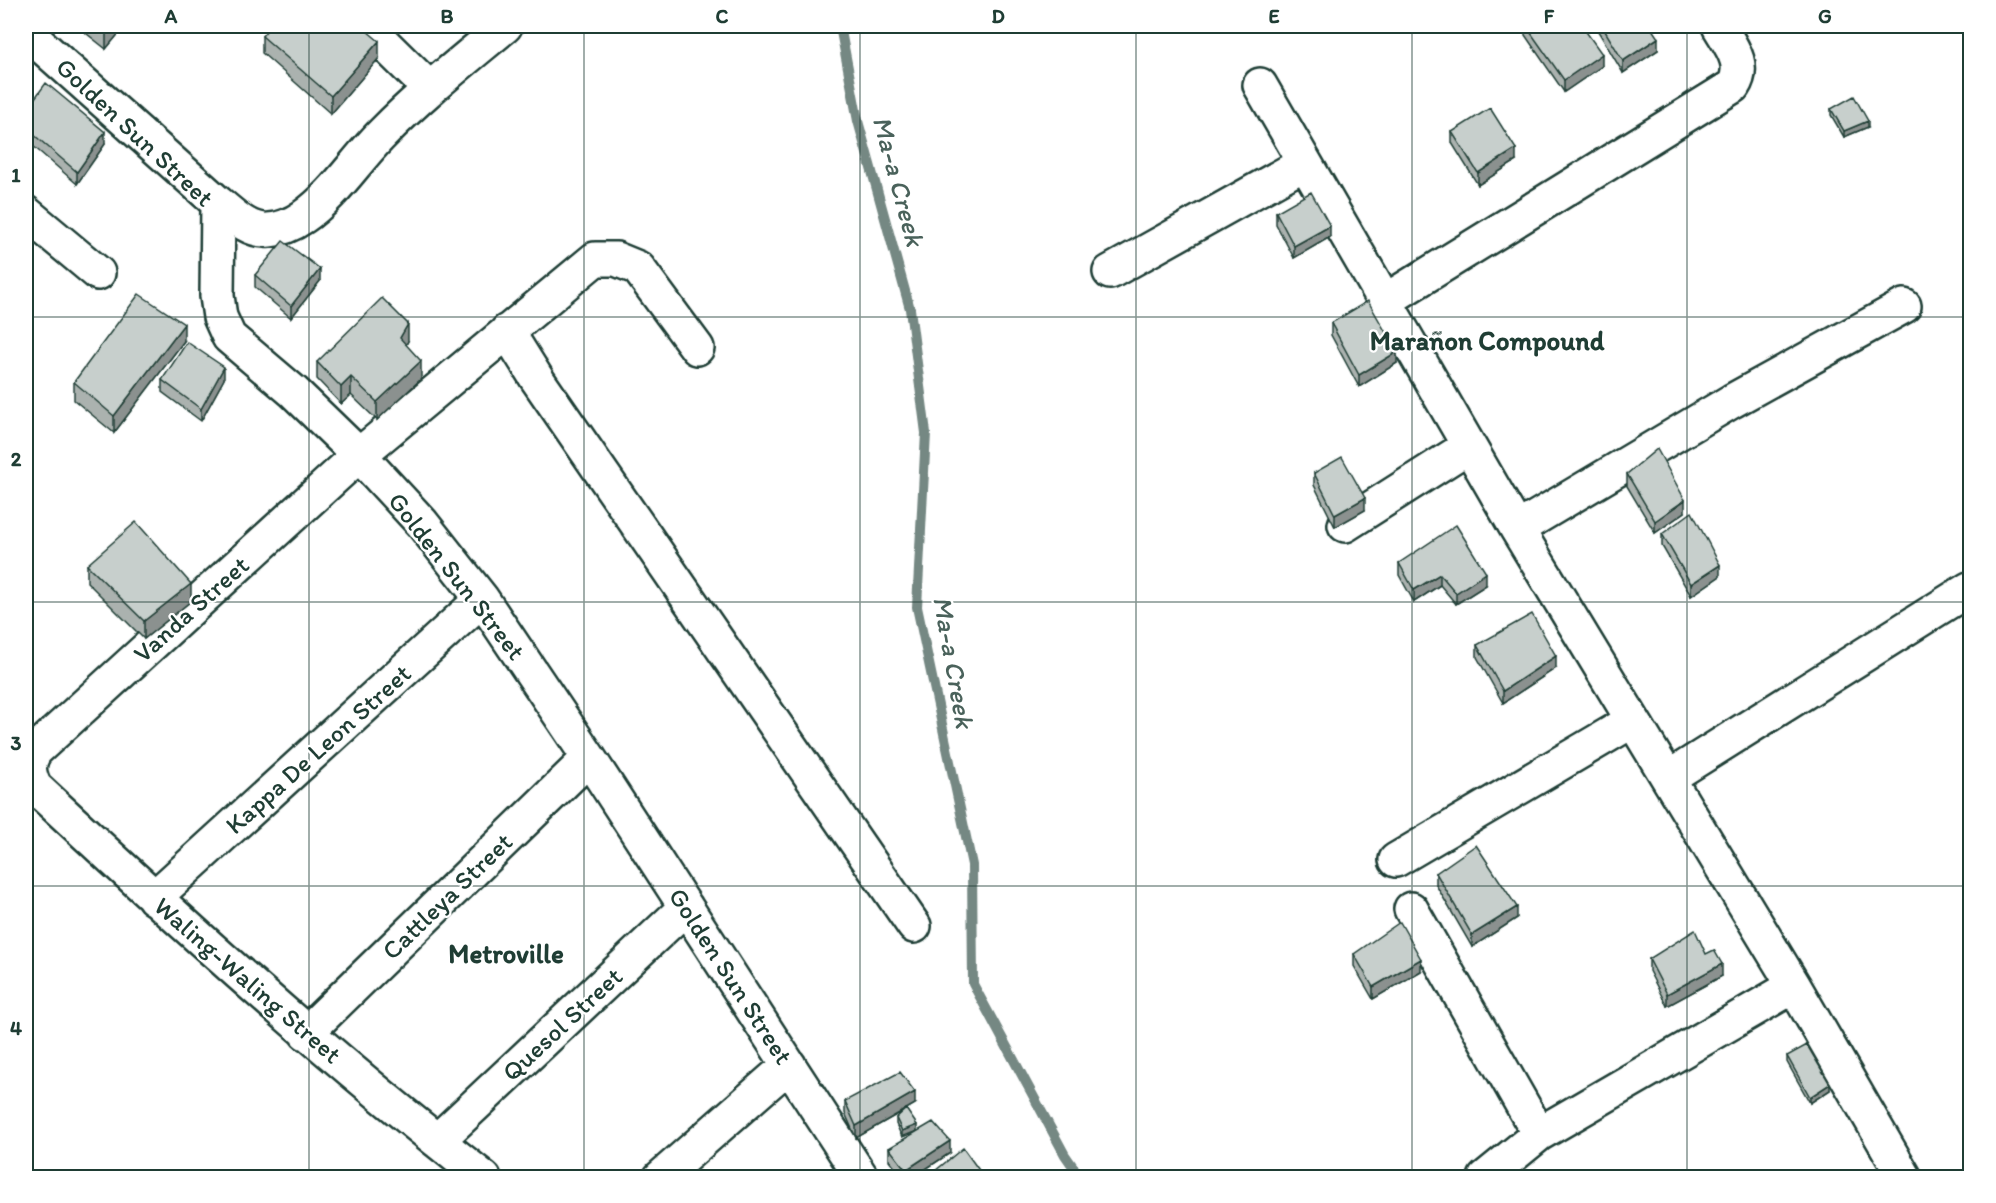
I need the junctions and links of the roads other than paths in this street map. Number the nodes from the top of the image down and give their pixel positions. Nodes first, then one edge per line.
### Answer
1 (366, 26) edge
2 (505, 26) edge
3 (1719, 26) edge
4 (26, 32) edge
5 (1260, 85) dead end
6 (430, 89) junction
7 (1305, 163) junction
8 (218, 203) junction
9 (26, 213) edge
10 (1110, 272) dead end
11 (98, 273) dead end
12 (1385, 301) junction
13 (1904, 306) dead end
14 (507, 331) junction
15 (698, 348) dead end
16 (1469, 446) junction
17 (359, 454) junction
18 (1345, 525) edge
19 (1517, 529) junction
20 (1969, 589) dead end
21 (482, 599) junction
22 (1632, 721) junction
23 (589, 758) junction
24 (29, 767) joint
25 (1668, 778) junction
26 (1396, 860) dead end
27 (154, 898) junction
28 (686, 907) junction
29 (1411, 909) dead end
30 (914, 926) dead end
31 (1794, 986) junction
32 (306, 1033) junction
33 (789, 1065) junction
34 (1539, 1134) junction
35 (437, 1141) junction
36 (484, 1178) edge
37 (660, 1178) edge
38 (862, 1178) edge
39 (1485, 1178) edge
40 (1905, 1178) edge

1 - 6 street
2 - 6 street
3 - 12 street
4 - 8 street, Golden Sun Street
5 - 7 street
6 - 8 street
7 - 10 street
7 - 12 street
8 - 17 street, Golden Sun Street
9 - 11 street
12 - 16 street
13 - 19 street
14 - 15 street, Vanda Street
14 - 17 street, Vanda Street
14 - 30 street
16 - 18 street
16 - 19 street
17 - 21 street, Golden Sun Street
17 - 24 street, Vanda Street
19 - 22 street
20 - 25 street
21 - 23 street, Golden Sun Street
21 - 27 street, Kappa De Leon Street
22 - 25 street
22 - 26 street
23 - 28 street, Golden Sun Street
23 - 32 street, Cattleya Street
24 - 27 street, Waling-Waling Street
25 - 31 street
27 - 32 street, Waling-Waling Street
28 - 33 street, Golden Sun Street
28 - 35 street, Quesol Street
29 - 34 street
31 - 34 street
31 - 40 street
32 - 35 street, Waling-Waling Street
33 - 37 street
33 - 38 street, Golden Sun Street
34 - 39 street
35 - 36 street, Waling-Waling Street

